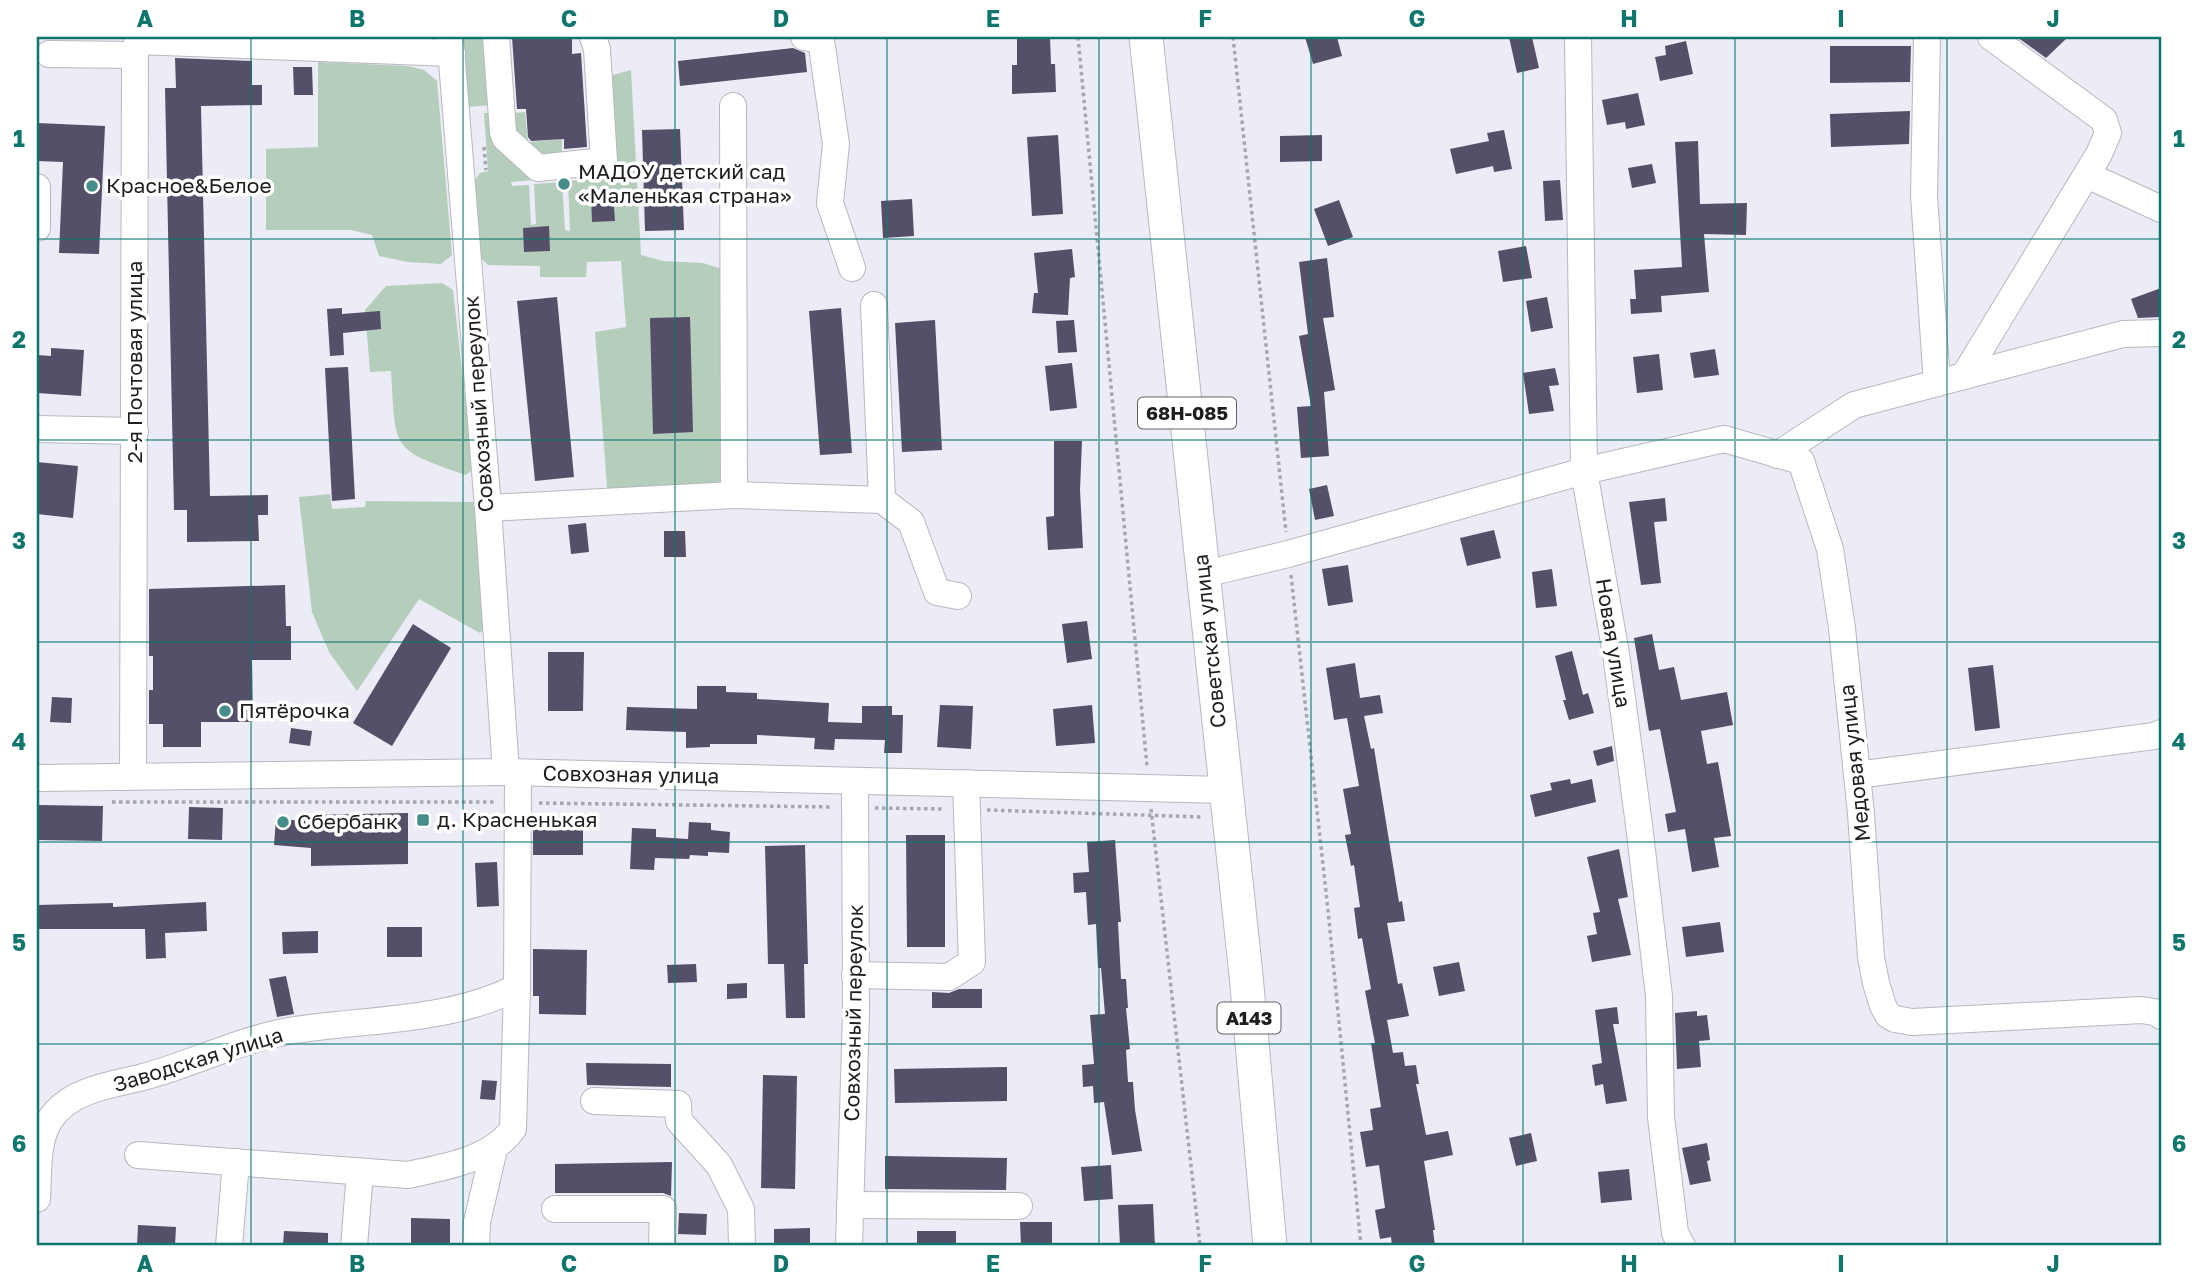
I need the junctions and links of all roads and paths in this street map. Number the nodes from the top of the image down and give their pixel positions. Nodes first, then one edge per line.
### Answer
1 (496, 37) edge
2 (593, 37) edge
3 (804, 37) edge
4 (1079, 37) edge
5 (1146, 37) edge
6 (1233, 37) edge
7 (1578, 37) edge
8 (1927, 37) edge
9 (1991, 37) edge
10 (136, 44) edge
11 (451, 45) edge
12 (41, 55) edge
13 (733, 106) dead end
14 (2087, 175) junction
15 (37, 187) edge
16 (2161, 209) edge
17 (37, 228) edge
18 (852, 268) dead end
19 (874, 305) dead end
20 (2161, 333) edge
21 (1964, 376) junction
22 (1937, 383) junction
23 (37, 429) edge
24 (135, 430) junction
25 (1777, 455) junction
26 (1584, 471) junction
27 (734, 495) junction
28 (882, 500) junction
29 (488, 508) junction
30 (1288, 554) junction
31 (1204, 574) junction
32 (958, 596) dead end
33 (2161, 733) edge
34 (512, 772) junction
35 (1857, 775) junction
36 (133, 776) junction
37 (37, 778) edge
38 (855, 781) junction
39 (966, 783) junction
40 (1149, 788) junction
41 (106, 802) dead end
42 (518, 802) junction
43 (1226, 804) junction
44 (854, 807) junction
45 (969, 810) junction
46 (1152, 815) junction
47 (855, 975) junction
48 (517, 987) junction
49 (2161, 1016) edge
50 (594, 1101) dead end
51 (494, 1149) junction
52 (138, 1155) dead end
53 (236, 1162) junction
54 (360, 1172) junction
55 (37, 1193) edge
56 (37, 1199) edge
57 (850, 1205) junction
58 (1019, 1206) dead end
59 (555, 1209) dead end
60 (229, 1246) edge
61 (354, 1246) edge
62 (475, 1246) edge
63 (662, 1246) edge
64 (742, 1246) edge
65 (849, 1246) edge
66 (1200, 1246) edge
67 (1270, 1246) edge
68 (1361, 1246) edge
69 (1682, 1246) edge

1 - 2 street
3 - 18 street
4 - 40 path
5 - 31 main road, Советская улица / 68Н-085
6 - 30 path
7 - 26 street, Новая улица
8 - 22 street
9 - 14 street
10 - 11 street
10 - 12 street
10 - 24 street, 2-я Почтовая улица
11 - 29 street, Совхозный переулок
13 - 27 street
14 - 16 street
14 - 21 street
15 - 17 street
19 - 28 street
20 - 21 street
21 - 22 street
22 - 25 street
23 - 24 street
24 - 36 street, 2-я Почтовая улица
25 - 26 street, Медовая улица
25 - 35 street, Медовая улица
26 - 30 street, Медовая улица
26 - 69 street, Новая улица
27 - 28 street
27 - 29 street
28 - 32 street
29 - 34 street, Совхозный переулок
30 - 31 street, Медовая улица
30 - 68 path
31 - 43 main road, Советская улица / 68Н-085
33 - 35 street
34 - 36 street, Совхозная улица
34 - 38 street, Совхозная улица
34 - 42 street, Совхозный переулок
35 - 49 street, Медовая улица
36 - 37 street, Совхозная улица
38 - 39 street, Совхозная улица
38 - 44 street, Совхозный переулок
39 - 40 street, Совхозная улица
39 - 45 street
40 - 43 street, Совхозная улица
40 - 46 path
41 - 42 path
42 - 44 path
42 - 48 street, Совхозный переулок
43 - 46 path
43 - 67 main road, Советская улица / А143
44 - 45 path
44 - 47 street, Совхозный переулок
45 - 46 path
45 - 47 street
46 - 66 path
47 - 57 street, Совхозный переулок
48 - 51 street, Совхозный переулок
48 - 55 street, Заводская улица
50 - 64 street
51 - 54 street
51 - 62 street
52 - 53 street
53 - 54 street
53 - 60 street
54 - 61 street
55 - 56 street, Заводская улица
57 - 58 street
57 - 65 street, Совхозный переулок
59 - 63 street

